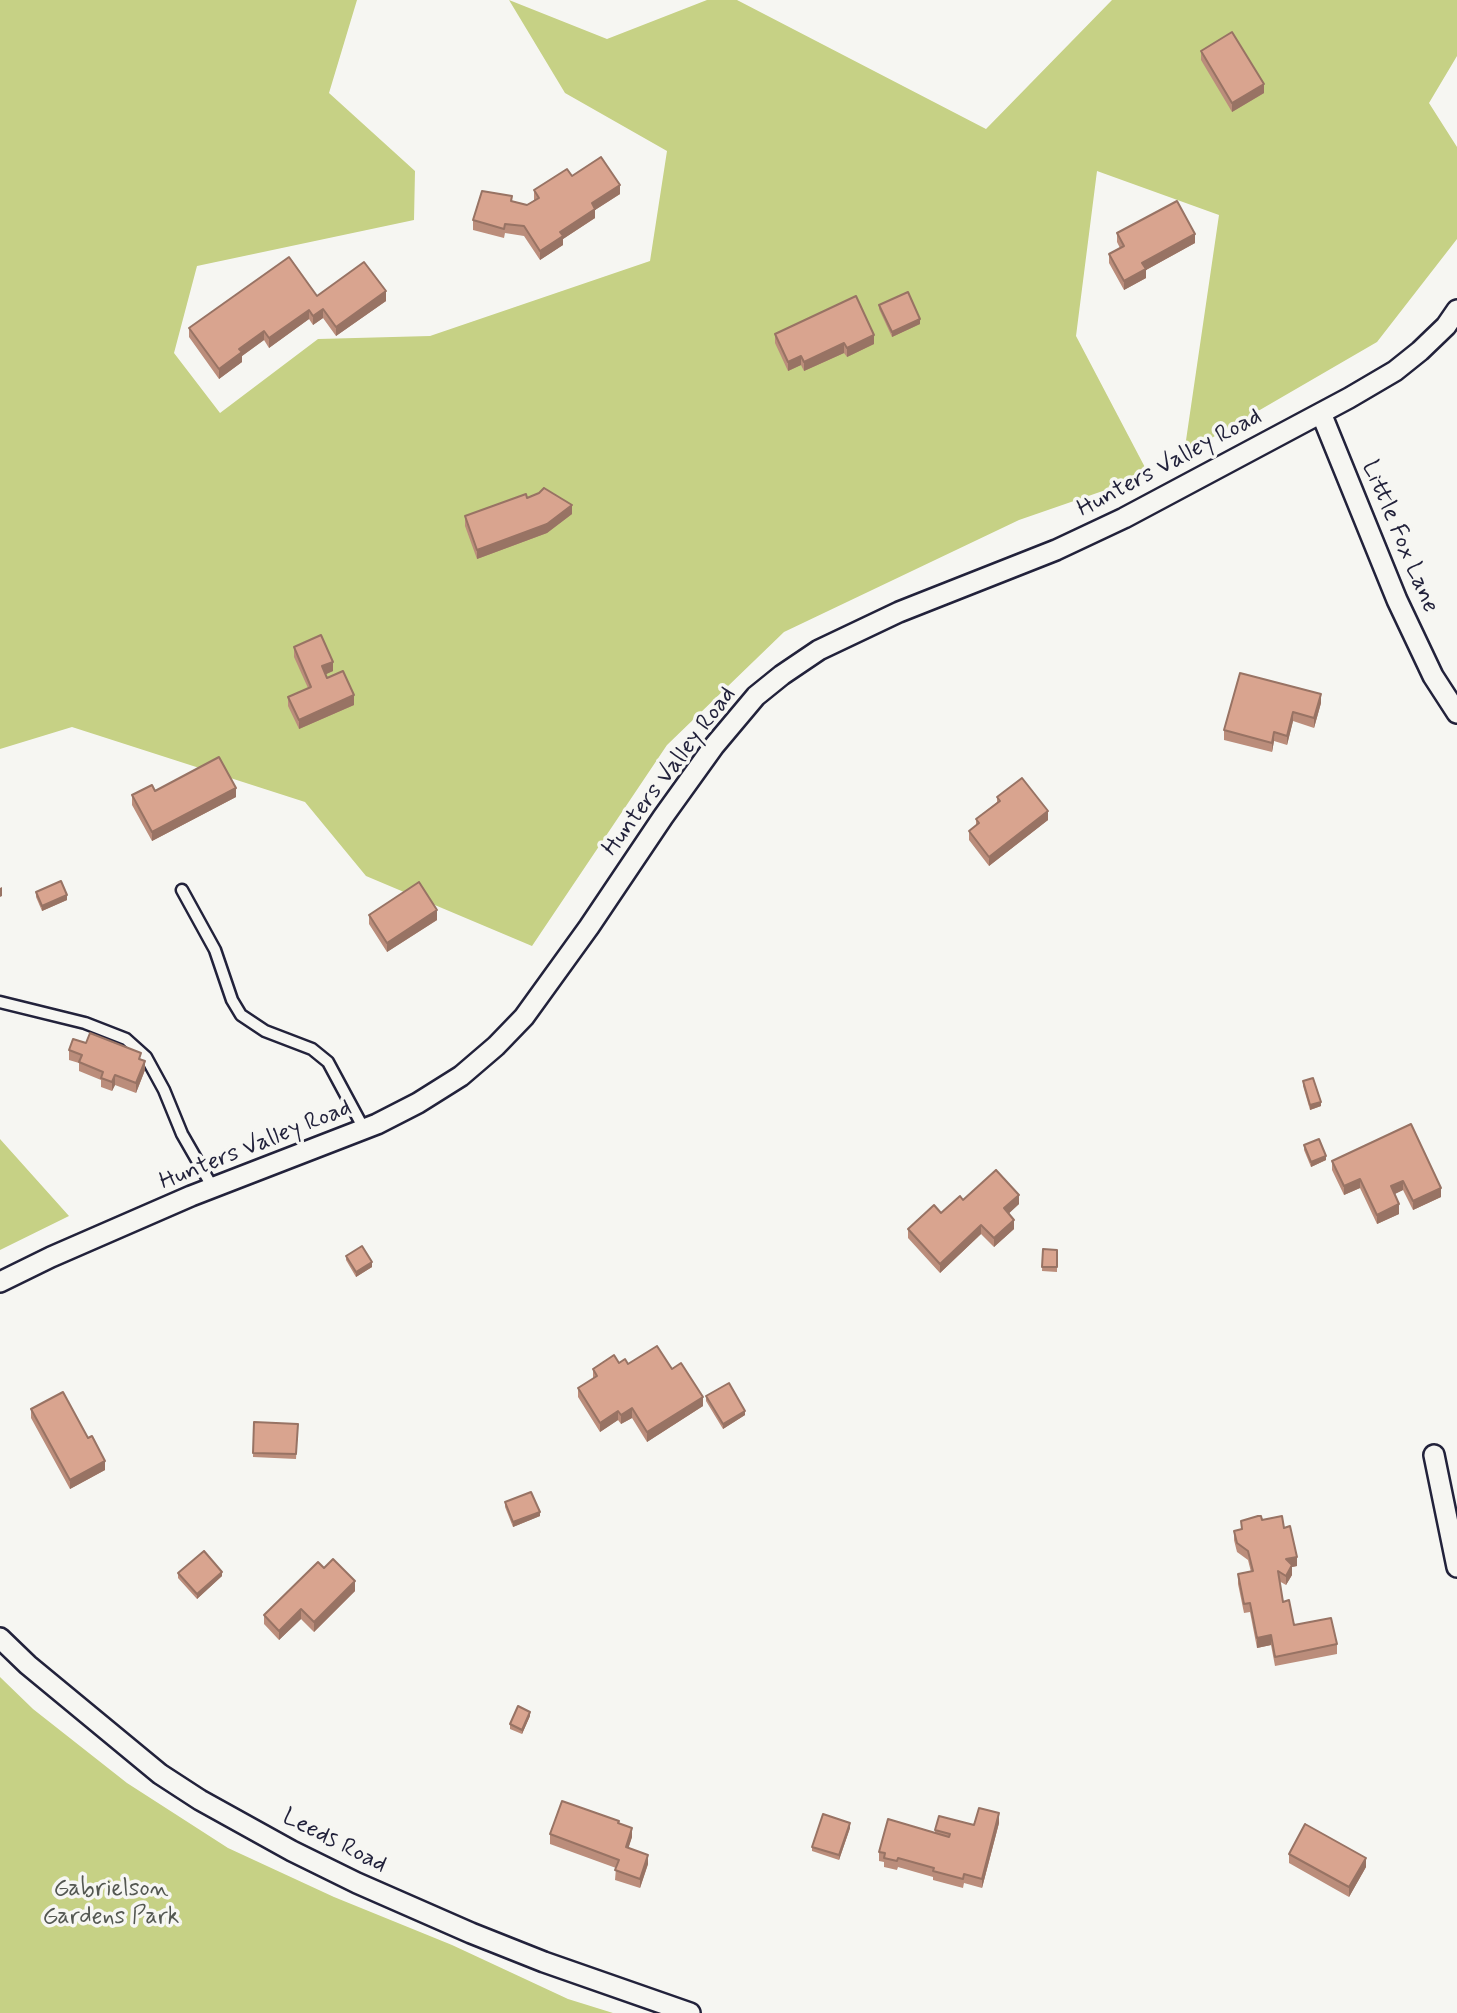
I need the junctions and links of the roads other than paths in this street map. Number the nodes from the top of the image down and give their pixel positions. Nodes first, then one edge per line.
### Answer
1 (1457, 310) edge
2 (1321, 413) junction
3 (1457, 713) edge
4 (182, 890) dead end
5 (0, 1002) edge
6 (364, 1129) junction
7 (213, 1188) junction
8 (0, 1282) edge
9 (1434, 1455) dead end
10 (1457, 1567) edge
11 (0, 1638) edge
12 (690, 2013) edge

1 - 2 street, Hunters Valley Road
2 - 3 street, Little Fox Lane
2 - 6 street, Hunters Valley Road
4 - 6 lane
5 - 7 lane
6 - 7 street, Hunters Valley Road
7 - 8 street, Hunters Valley Road
9 - 10 street
11 - 12 street, Leeds Road

